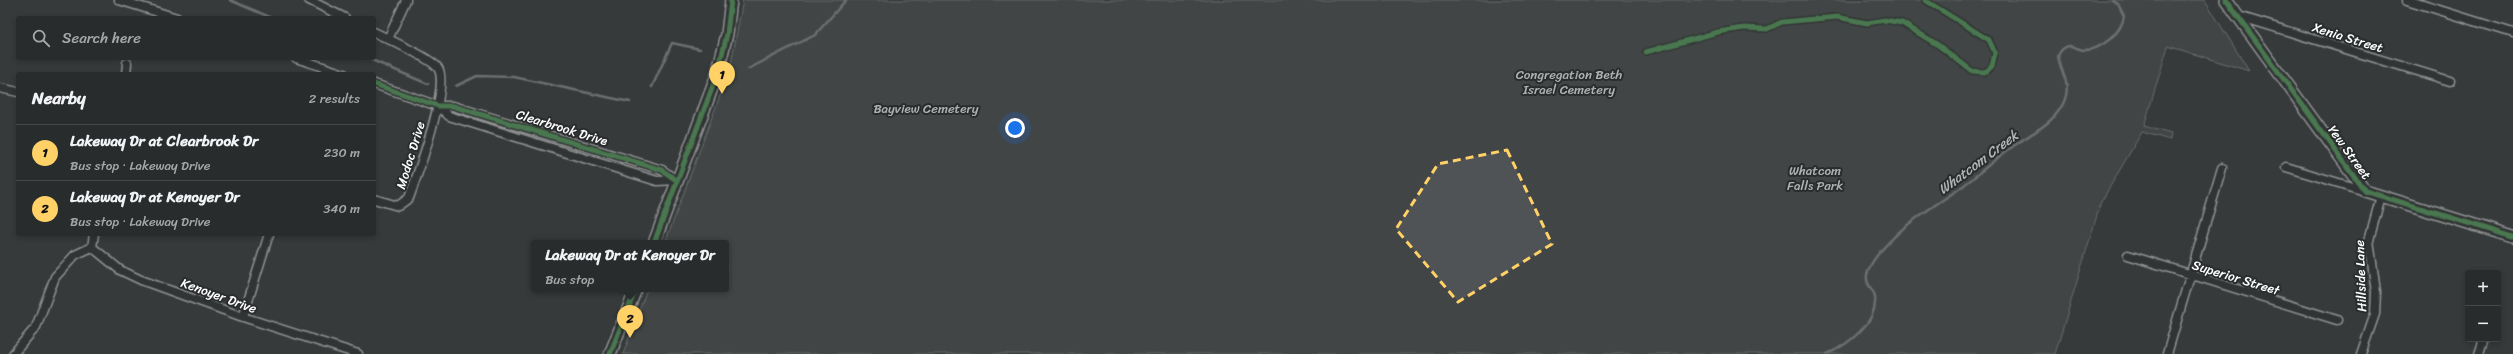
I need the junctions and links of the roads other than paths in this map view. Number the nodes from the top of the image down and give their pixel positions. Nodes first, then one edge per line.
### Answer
1 (119, 0) edge
2 (309, 0) edge
3 (406, 0) edge
4 (731, 0) edge
5 (2226, 0) edge
6 (2407, 0) edge
7 (139, 2) edge
8 (173, 16) edge
9 (341, 16) edge
10 (2238, 16) junction
11 (2513, 32) edge
12 (376, 33) edge
13 (388, 39) junction
14 (302, 60) edge
15 (128, 63) dead end
16 (126, 72) edge
17 (338, 72) edge
18 (2450, 81) dead end
19 (376, 85) edge
20 (0, 88) edge
21 (16, 92) edge
22 (438, 106) junction
23 (2286, 167) dead end
24 (2222, 168) dead end
25 (676, 180) junction
26 (2365, 191) junction
27 (2381, 196) junction
28 (376, 200) edge
29 (94, 236) edge
30 (269, 236) edge
31 (2513, 237) edge
32 (655, 240) edge
33 (92, 247) junction
34 (2128, 255) dead end
35 (2191, 276) junction
36 (635, 292) edge
37 (243, 317) junction
38 (2337, 320) dead end
39 (2483, 342) edge
40 (13, 354) edge
41 (358, 354) edge
42 (610, 354) edge
43 (2167, 354) edge
44 (2361, 354) edge
45 (2480, 354) edge

1 - 7 street
2 - 9 street
3 - 13 street
4 - 25 street
5 - 10 street, Yew Street
6 - 11 street
7 - 8 street
10 - 18 street, Xenia Street
10 - 26 street, Yew Street
12 - 13 street
13 - 22 street
14 - 17 street
15 - 16 street
19 - 22 street
20 - 21 street
22 - 25 street, Clearbrook Drive
22 - 25 street, Clearbrook Drive
22 - 28 street, Modoc Drive
23 - 26 street
24 - 35 street
25 - 32 street
26 - 27 street, Yew Street
27 - 31 street, Yew Street
27 - 44 street, Hillside Lane
29 - 33 street
30 - 37 street
33 - 37 street, Kenoyer Drive
33 - 40 street
34 - 35 street, Superior Street
35 - 38 street, Superior Street
35 - 43 street
36 - 42 street
37 - 41 street, Kenoyer Drive
39 - 45 street

